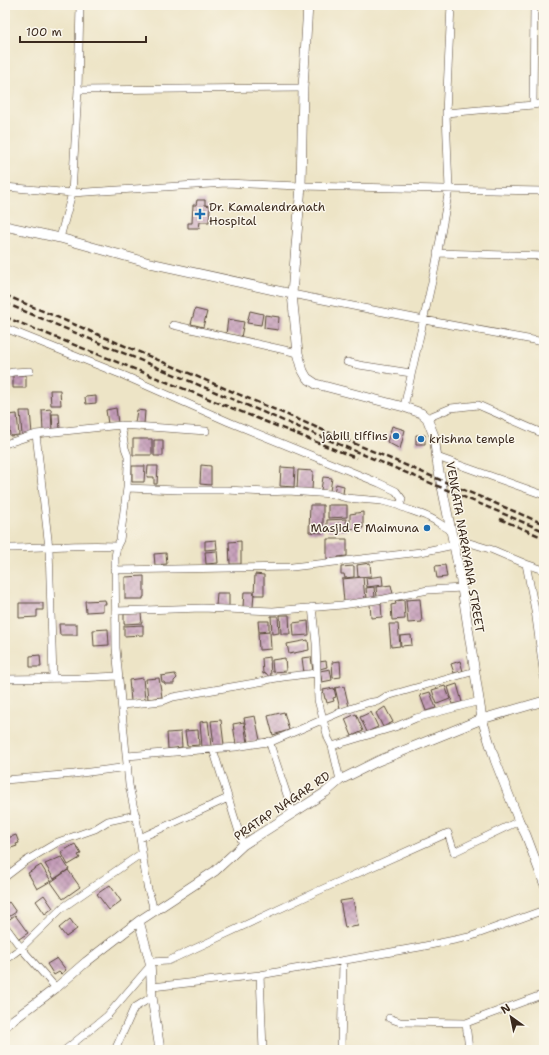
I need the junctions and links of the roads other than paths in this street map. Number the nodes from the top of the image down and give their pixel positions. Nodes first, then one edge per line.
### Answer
1 (80, 5) edge
2 (308, 5) edge
3 (451, 5) edge
4 (534, 5) edge
5 (303, 88) junction
6 (78, 90) junction
7 (544, 103) edge
8 (533, 105) junction
9 (446, 113) junction
10 (301, 186) junction
11 (5, 187) edge
12 (449, 189) junction
13 (544, 191) edge
14 (72, 193) junction
15 (5, 226) edge
16 (60, 238) junction
17 (437, 253) junction
18 (544, 256) edge
19 (292, 294) junction
20 (424, 320) junction
21 (173, 325) dead end
22 (5, 328) edge
23 (544, 342) edge
24 (298, 353) junction
25 (347, 362) dead end
26 (30, 371) dead end
27 (5, 374) edge
28 (411, 374) junction
29 (404, 407) junction
30 (427, 418) junction
31 (121, 425) junction
32 (206, 431) dead end
33 (36, 434) junction
34 (544, 434) edge
35 (5, 444) edge
36 (437, 456) junction
37 (127, 488) junction
38 (544, 495) edge
39 (397, 505) junction
40 (453, 538) junction
41 (117, 546) junction
42 (5, 548) edge
43 (49, 548) junction
44 (526, 564) junction
45 (114, 570) junction
46 (544, 570) edge
47 (462, 588) junction
48 (312, 607) junction
49 (116, 611) junction
50 (475, 671) junction
51 (317, 673) junction
52 (118, 676) junction
53 (544, 677) edge
54 (53, 678) junction
55 (5, 679) edge
56 (480, 701) junction
57 (544, 701) edge
58 (122, 704) junction
59 (324, 718) junction
60 (482, 719) junction
61 (269, 742) junction
62 (332, 746) junction
63 (213, 749) junction
64 (127, 756) junction
65 (128, 767) junction
66 (5, 780) edge
67 (340, 780) junction
68 (228, 798) junction
69 (293, 813) junction
70 (136, 815) junction
71 (519, 821) junction
72 (140, 838) junction
73 (243, 845) junction
74 (142, 853) junction
75 (5, 877) edge
76 (544, 883) edge
77 (544, 910) edge
78 (153, 911) junction
79 (139, 921) junction
80 (5, 926) edge
81 (21, 948) junction
82 (5, 960) edge
83 (342, 960) junction
84 (150, 964) junction
85 (260, 974) junction
86 (152, 987) junction
87 (56, 988) junction
88 (544, 994) edge
89 (152, 997) junction
90 (389, 1018) dead end
91 (466, 1023) junction
92 (5, 1026) edge
93 (65, 1050) edge
94 (115, 1050) edge
95 (160, 1050) edge
96 (263, 1050) edge
97 (341, 1050) edge
98 (469, 1050) edge

1 - 6 street
2 - 5 street
3 - 9 street
4 - 8 street
5 - 6 street
5 - 10 street
6 - 14 street
7 - 8 street
8 - 9 street
9 - 12 street
10 - 12 street
10 - 14 street
10 - 19 street
11 - 14 street
12 - 13 street
12 - 17 street
14 - 16 street
15 - 16 street
16 - 19 street
17 - 18 street
17 - 20 street
19 - 20 street
19 - 24 street
20 - 23 street
20 - 28 street
21 - 24 street
22 - 39 street
24 - 29 street
25 - 28 street
26 - 27 street
28 - 29 street
29 - 30 street
30 - 34 street
30 - 36 street, VENKATA NARAYANA STREET
31 - 32 street
31 - 33 street
31 - 37 street
33 - 35 street
33 - 43 street
36 - 38 street
36 - 40 street, VENKATA NARAYANA STREET
37 - 39 street
37 - 41 street
39 - 40 street
40 - 44 street
40 - 45 street
40 - 47 street, VENKATA NARAYANA STREET
41 - 43 street
41 - 45 street
42 - 43 street
43 - 54 street
44 - 46 street
44 - 53 street
45 - 49 street
47 - 48 street
47 - 50 street, VENKATA NARAYANA STREET
48 - 49 street
48 - 51 street
49 - 52 street
50 - 56 street, VENKATA NARAYANA STREET
50 - 59 street
51 - 58 street
51 - 59 street
52 - 54 street
52 - 58 street
54 - 55 street
56 - 60 street, VENKATA NARAYANA STREET
56 - 62 street
57 - 60 street, PRATAP NAGAR RD
58 - 64 street
59 - 61 street
59 - 62 street
60 - 67 street, PRATAP NAGAR RD
60 - 71 street, VENKATA NARAYANA STREET
61 - 63 street
61 - 69 street
62 - 67 street
63 - 64 street
63 - 68 street
64 - 65 street
65 - 66 street
65 - 70 street
67 - 69 street, PRATAP NAGAR RD
68 - 72 street
68 - 73 street
69 - 73 street, PRATAP NAGAR RD
70 - 72 street
70 - 75 street
71 - 76 street, VENKATA NARAYANA STREET
71 - 84 street
72 - 74 street
73 - 78 street, PRATAP NAGAR RD
74 - 78 street
74 - 81 street
77 - 83 street
78 - 79 street, PRATAP NAGAR RD
79 - 84 street
79 - 87 street, PRATAP NAGAR RD
80 - 81 street
81 - 82 street
81 - 87 street
83 - 85 street
83 - 97 street
84 - 86 street
84 - 93 street
85 - 86 street
85 - 96 street
86 - 89 street
87 - 92 street, PRATAP NAGAR RD
88 - 91 street
89 - 94 street
89 - 95 street
90 - 91 street
91 - 98 street

